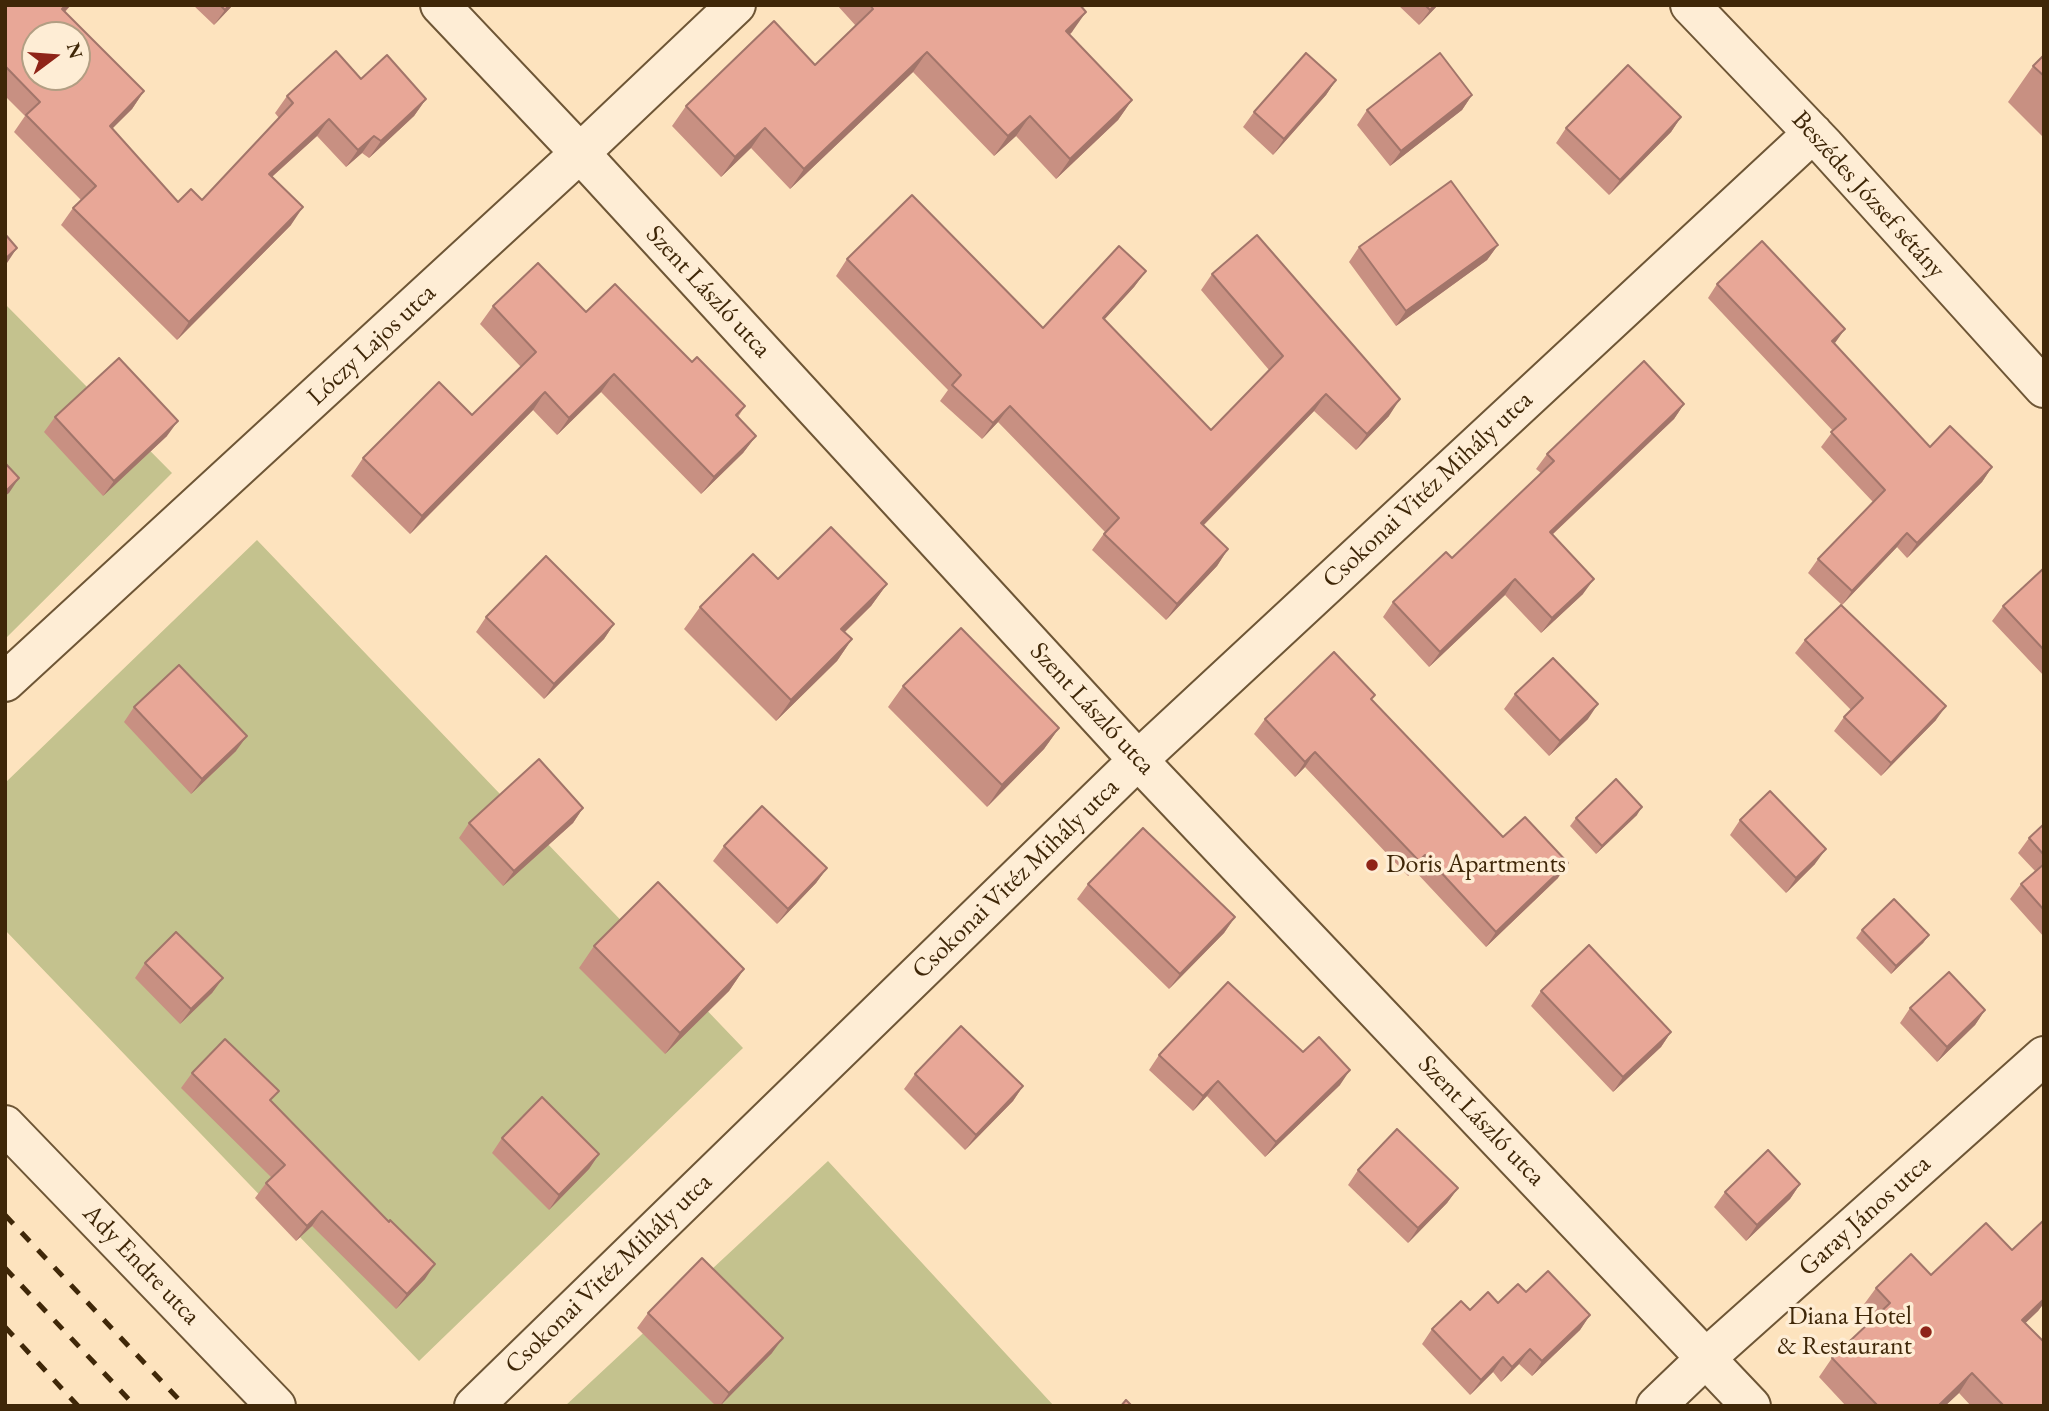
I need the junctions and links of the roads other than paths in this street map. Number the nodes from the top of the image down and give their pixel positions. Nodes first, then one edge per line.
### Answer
1 (440, 5) edge
2 (736, 5) edge
3 (1690, 5) edge
4 (1813, 133) junction
5 (580, 153) junction
6 (2044, 388) edge
7 (5, 682) edge
8 (1138, 760) junction
9 (2044, 1056) edge
10 (5, 1125) edge
11 (1706, 1358) junction
12 (276, 1406) edge
13 (474, 1406) edge
14 (1656, 1406) edge
15 (1751, 1406) edge

1 - 5 street, Szent László utca
2 - 5 street, Lóczy Lajos utca
3 - 4 street, Beszédes József sétány
4 - 6 street, Beszédes József sétány
4 - 8 street, Csokonai Vitéz Mihály utca
5 - 7 street, Lóczy Lajos utca
5 - 8 street, Szent László utca
8 - 11 street, Szent László utca
8 - 13 street, Csokonai Vitéz Mihály utca
9 - 11 street, Garay János utca
10 - 12 street, Ady Endre utca
11 - 14 street, Garay János utca
11 - 15 street, Szent László utca

